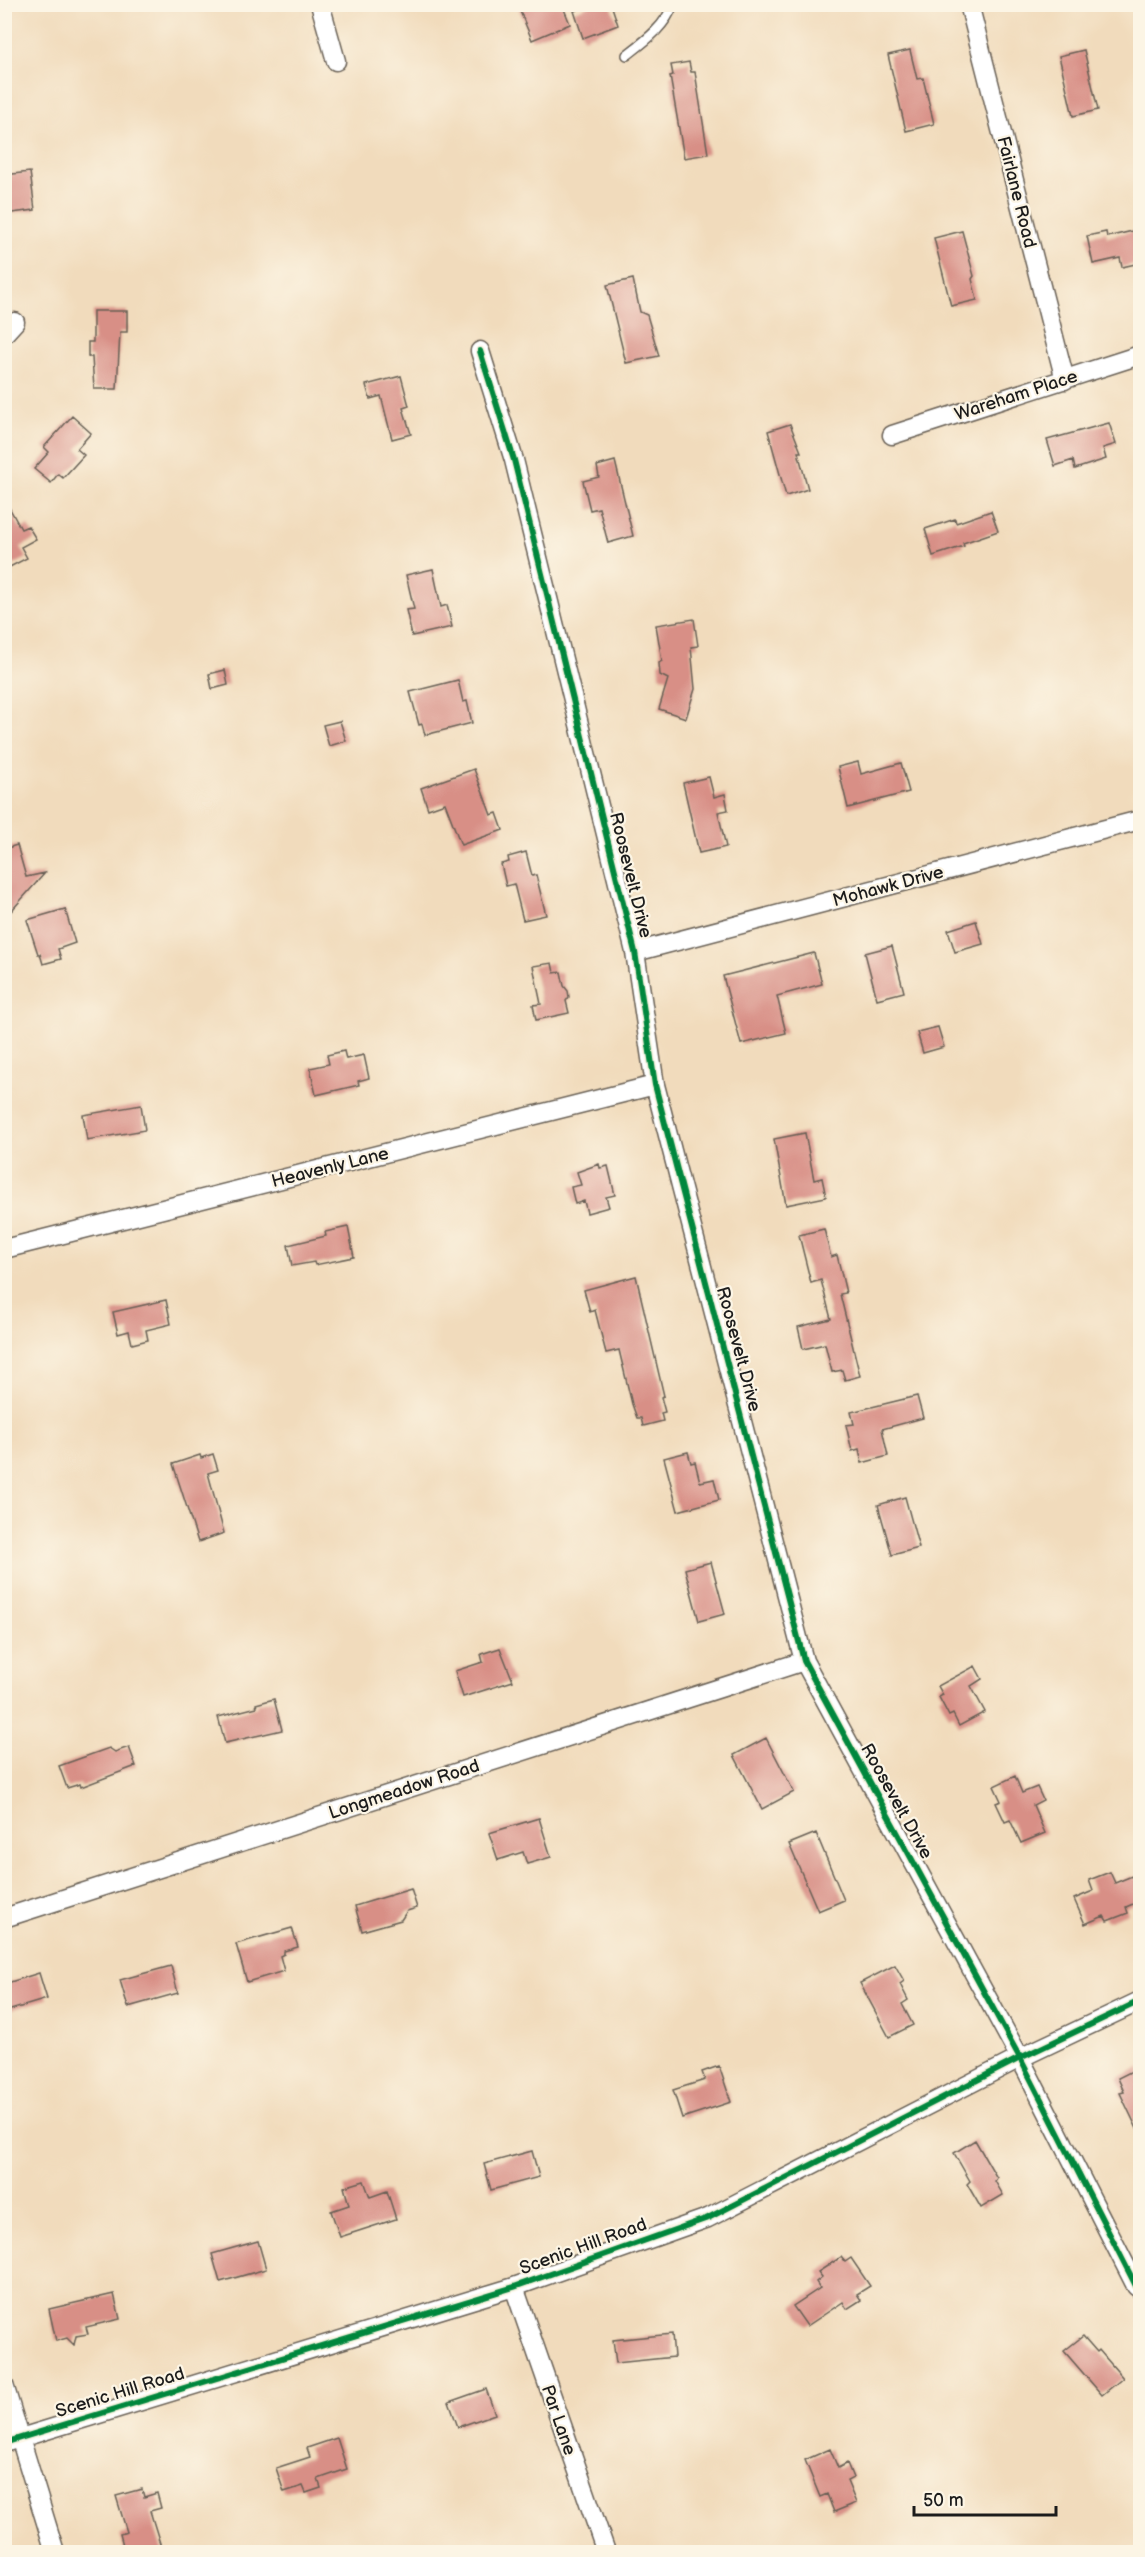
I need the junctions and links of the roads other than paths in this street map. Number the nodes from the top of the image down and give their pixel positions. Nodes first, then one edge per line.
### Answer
1 (320, 4) edge
2 (673, 4) edge
3 (969, 4) edge
4 (627, 55) dead end
5 (336, 61) dead end
6 (480, 351) dead end
7 (1140, 355) edge
8 (1065, 380) junction
9 (892, 435) dead end
10 (1140, 820) edge
11 (635, 952) junction
12 (655, 1085) junction
13 (4, 1249) edge
14 (804, 1661) junction
15 (4, 1918) edge
16 (1140, 2001) edge
17 (1020, 2058) junction
18 (514, 2287) junction
19 (1140, 2289) edge
20 (4, 2385) edge
21 (13, 2440) edge
22 (55, 2553) edge
23 (606, 2553) edge

1 - 5 street
2 - 4 lane
3 - 8 street, Fairlane Road
6 - 11 street, Roosevelt Drive
7 - 8 street, Wareham Place
8 - 9 street, Wareham Place
10 - 11 street, Mohawk Drive
11 - 12 street, Roosevelt Drive
12 - 13 street, Heavenly Lane
12 - 14 street, Roosevelt Drive
14 - 15 street, Longmeadow Road
14 - 17 street, Roosevelt Drive
16 - 17 street, Scenic Hill Road
17 - 18 street, Scenic Hill Road
17 - 19 street, Roosevelt Drive
18 - 21 street, Scenic Hill Road
18 - 23 street, Par Lane
20 - 21 street
21 - 22 street

